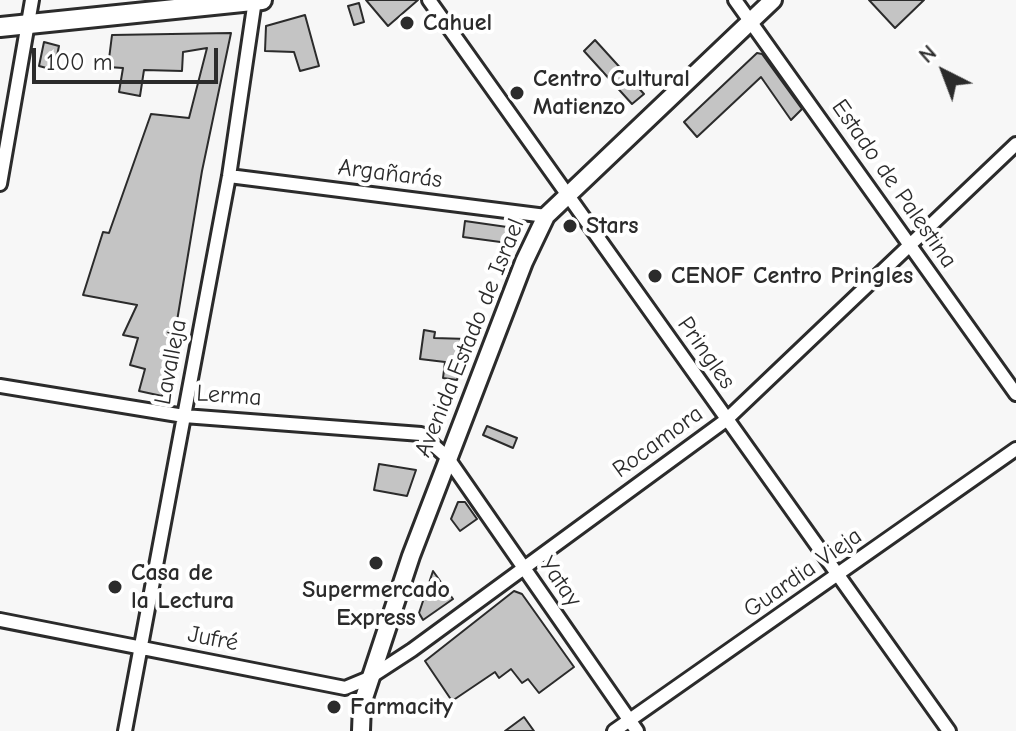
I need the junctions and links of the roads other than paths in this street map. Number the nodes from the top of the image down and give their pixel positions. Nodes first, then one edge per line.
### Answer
1 (32, 0) edge
2 (429, 0) edge
3 (735, 0) edge
4 (773, 0) edge
5 (258, 1) edge
6 (751, 21) junction
7 (28, 25) junction
8 (0, 27) edge
9 (1016, 144) edge
10 (229, 176) junction
11 (0, 184) edge
12 (566, 194) junction
13 (546, 216) junction
14 (911, 245) junction
15 (0, 386) edge
16 (1016, 394) edge
17 (184, 416) junction
18 (726, 420) junction
19 (1016, 449) edge
20 (447, 457) junction
21 (524, 568) junction
22 (837, 576) junction
23 (0, 620) edge
24 (139, 646) junction
25 (369, 678) junction
26 (633, 725) edge
27 (125, 731) edge
28 (361, 731) edge
29 (614, 731) edge
30 (949, 731) edge

1 - 7 street
2 - 12 street, Pringles
3 - 6 street, Estado de Palestina
4 - 6 main road, Avenida Estado de Israel
5 - 7 main road
5 - 10 street, Lavalleja
6 - 12 main road, Avenida Estado de Israel
6 - 14 street, Estado de Palestina
7 - 8 main road
7 - 11 street
9 - 14 street, Rocamora
10 - 13 street, Argañarás
10 - 17 street, Lavalleja
12 - 13 main road, Avenida Estado de Israel
12 - 18 street, Pringles
13 - 20 main road, Avenida Estado de Israel
14 - 16 street, Estado de Palestina
14 - 18 street, Rocamora
15 - 17 street, Lerma
17 - 20 street, Lerma
17 - 24 street, Lavalleja
18 - 21 street, Rocamora
18 - 22 street, Pringles
19 - 22 street, Guardia Vieja
20 - 21 street, Yatay
20 - 25 main road, Avenida Estado de Israel
21 - 25 street, Rocamora
21 - 26 street, Yatay
22 - 26 street, Guardia Vieja
22 - 30 street, Pringles
23 - 24 street, Jufré
24 - 25 street, Jufré
24 - 27 street, Lavalleja
25 - 28 main road, Avenida Estado de Israel
26 - 29 street, Guardia Vieja

